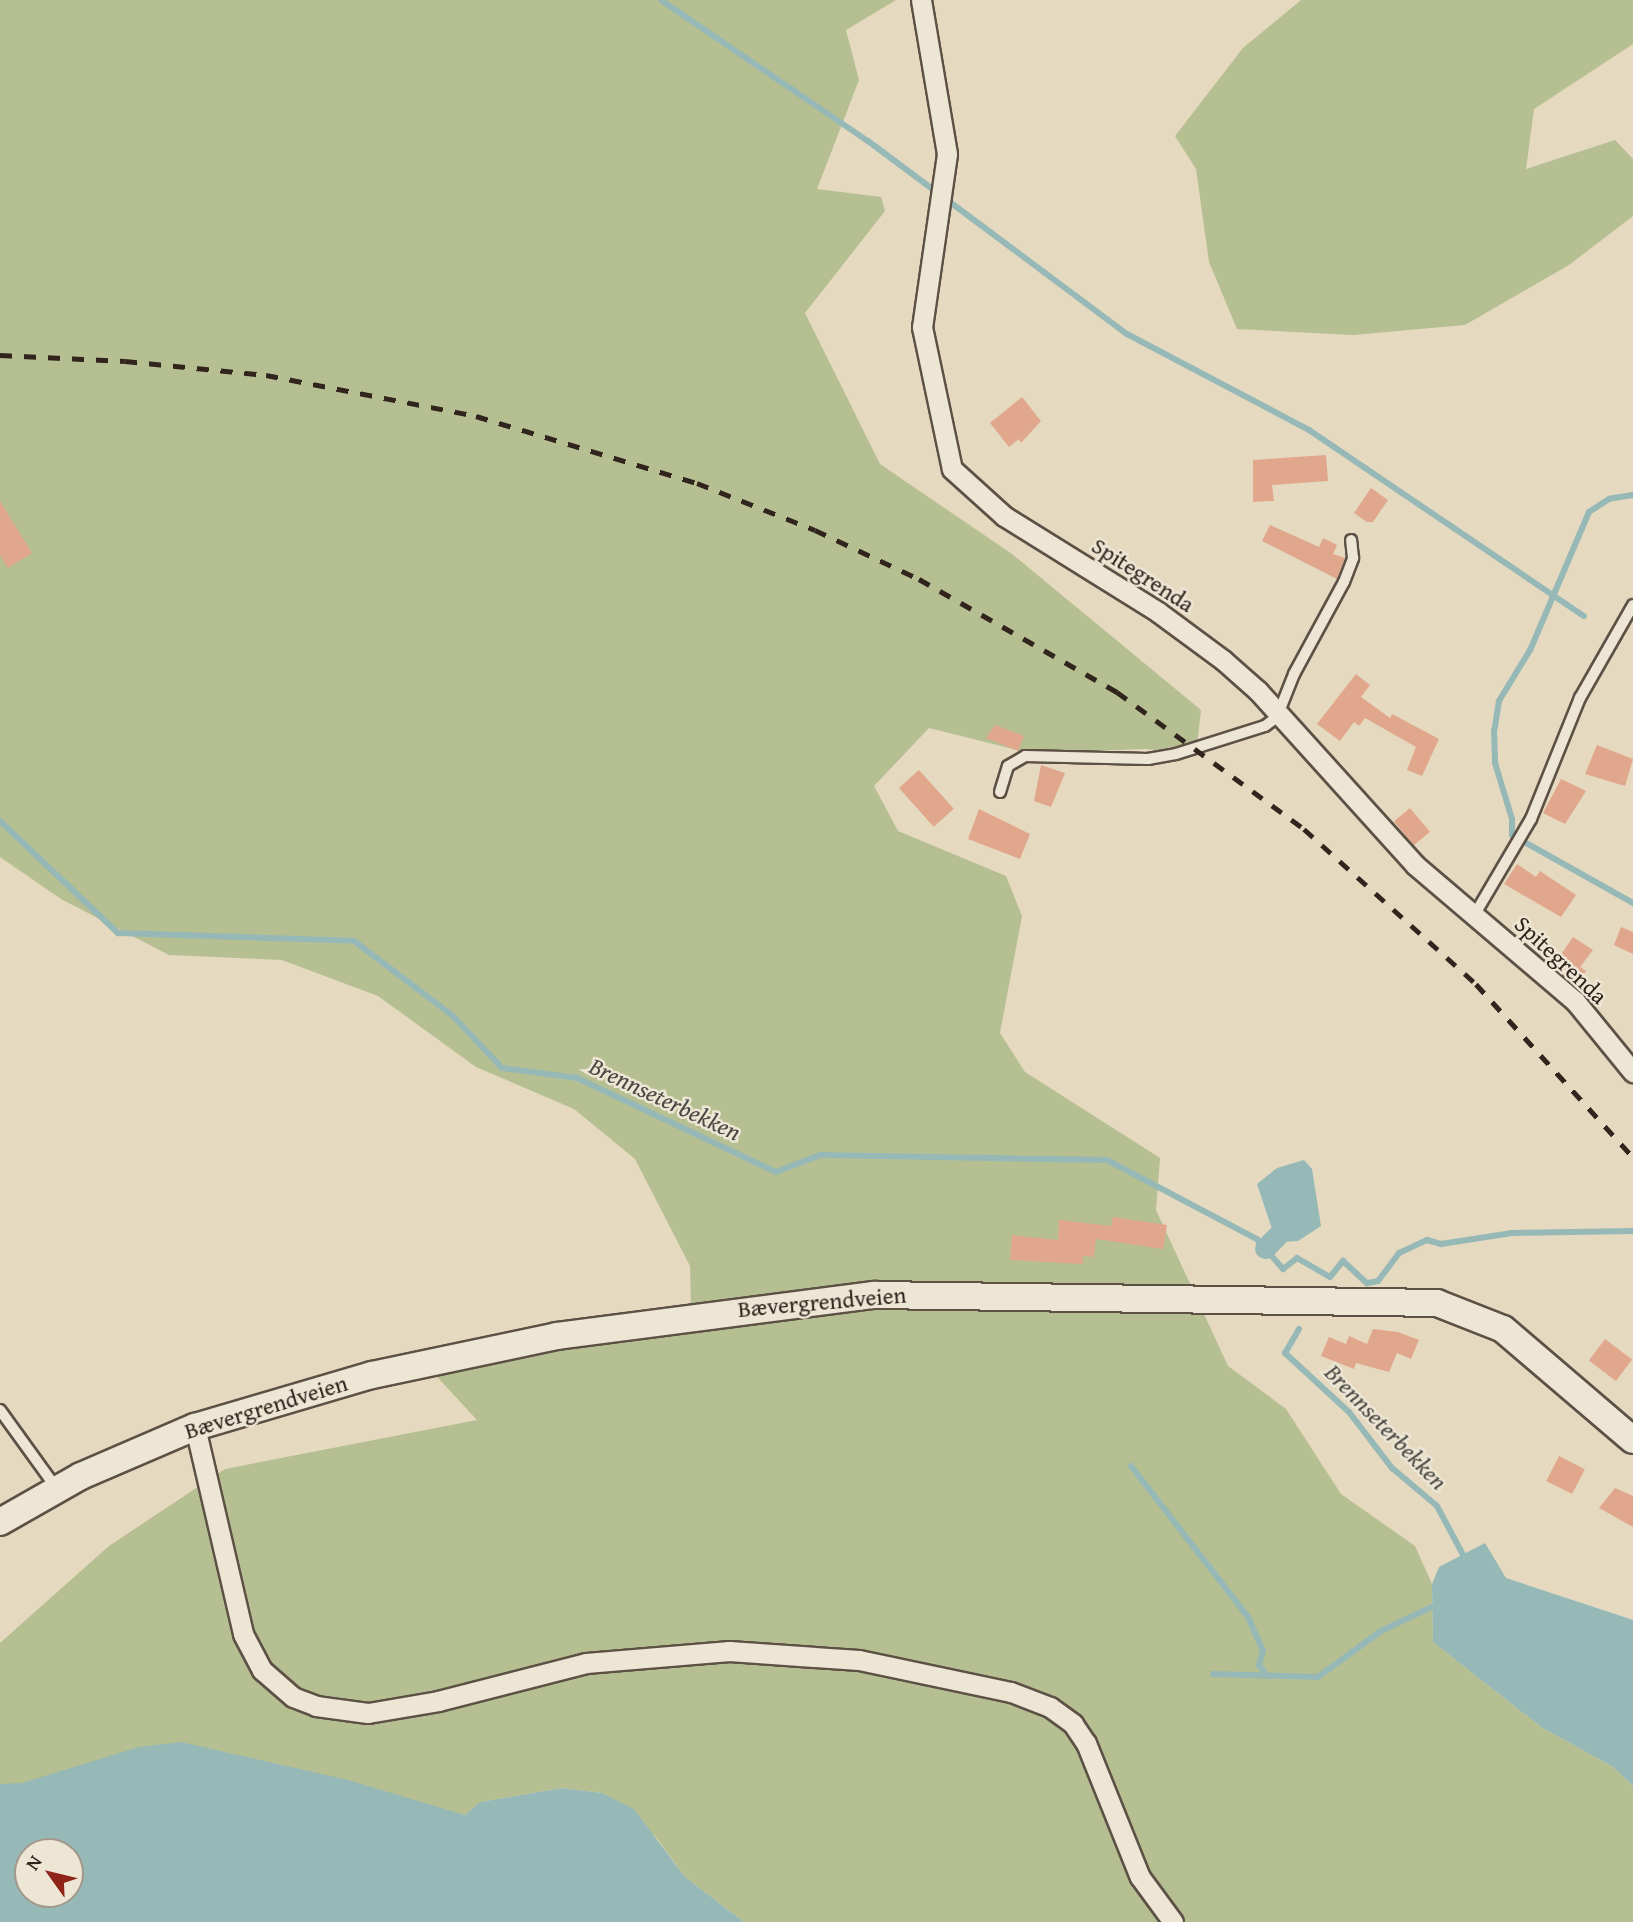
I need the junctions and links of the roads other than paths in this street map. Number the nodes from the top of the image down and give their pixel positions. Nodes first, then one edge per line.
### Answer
1 (920, 0) edge
2 (1352, 540) dead end
3 (1633, 605) edge
4 (1277, 717) junction
5 (1000, 792) dead end
6 (1475, 914) junction
7 (1633, 1072) edge
8 (0, 1410) edge
9 (195, 1427) junction
10 (1633, 1440) edge
11 (57, 1489) junction
12 (0, 1522) edge
13 (1173, 1922) edge

1 - 4 street, Spitegrenda
2 - 4 lane
3 - 6 lane
4 - 5 lane
4 - 6 street, Spitegrenda
6 - 7 street, Spitegrenda
8 - 11 lane
9 - 10 main road, Bævergrendveien
9 - 11 main road, Bævergrendveien
9 - 13 street
11 - 12 main road, Bævergrendveien

